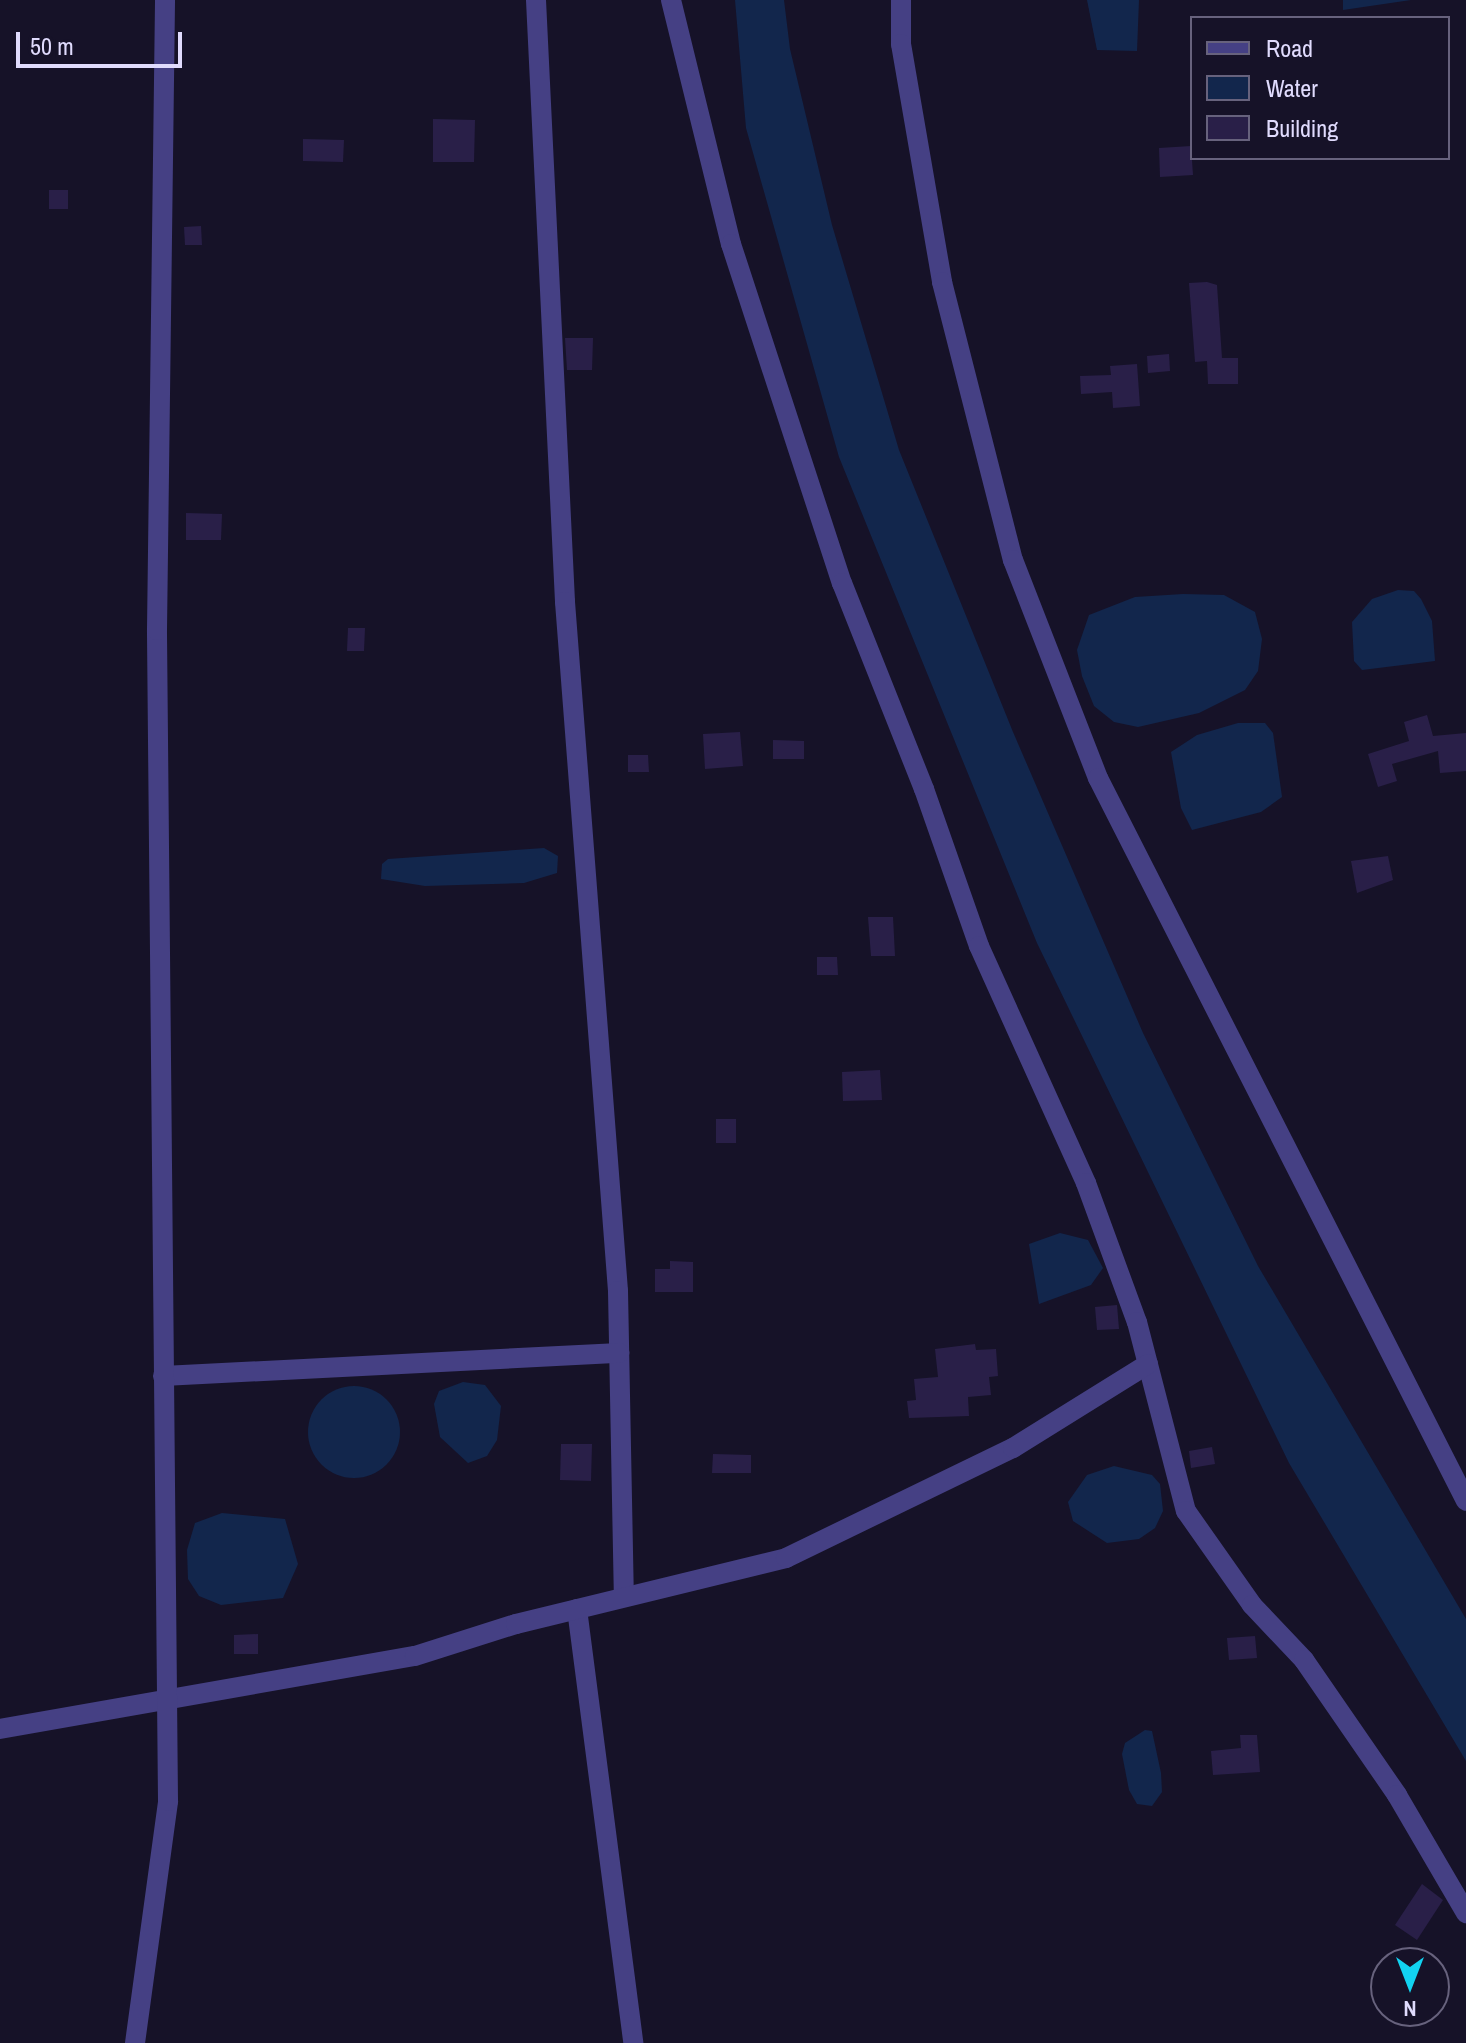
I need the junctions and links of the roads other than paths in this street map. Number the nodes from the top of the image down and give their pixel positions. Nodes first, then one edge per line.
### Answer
1 (165, 0) edge
2 (536, 0) edge
3 (671, 0) edge
4 (901, 0) edge
5 (619, 1353) junction
6 (1148, 1364) junction
7 (163, 1376) junction
8 (1466, 1501) edge
9 (624, 1597) junction
10 (577, 1609) junction
11 (166, 1703) junction
12 (0, 1729) edge
13 (1466, 1913) edge
14 (135, 2043) edge
15 (633, 2043) edge

1 - 7 street
2 - 5 street
3 - 6 street
4 - 8 street
5 - 7 street
5 - 9 street
6 - 9 street
6 - 13 street
7 - 11 street
9 - 10 street
10 - 11 street
10 - 15 street
11 - 12 street
11 - 14 street

